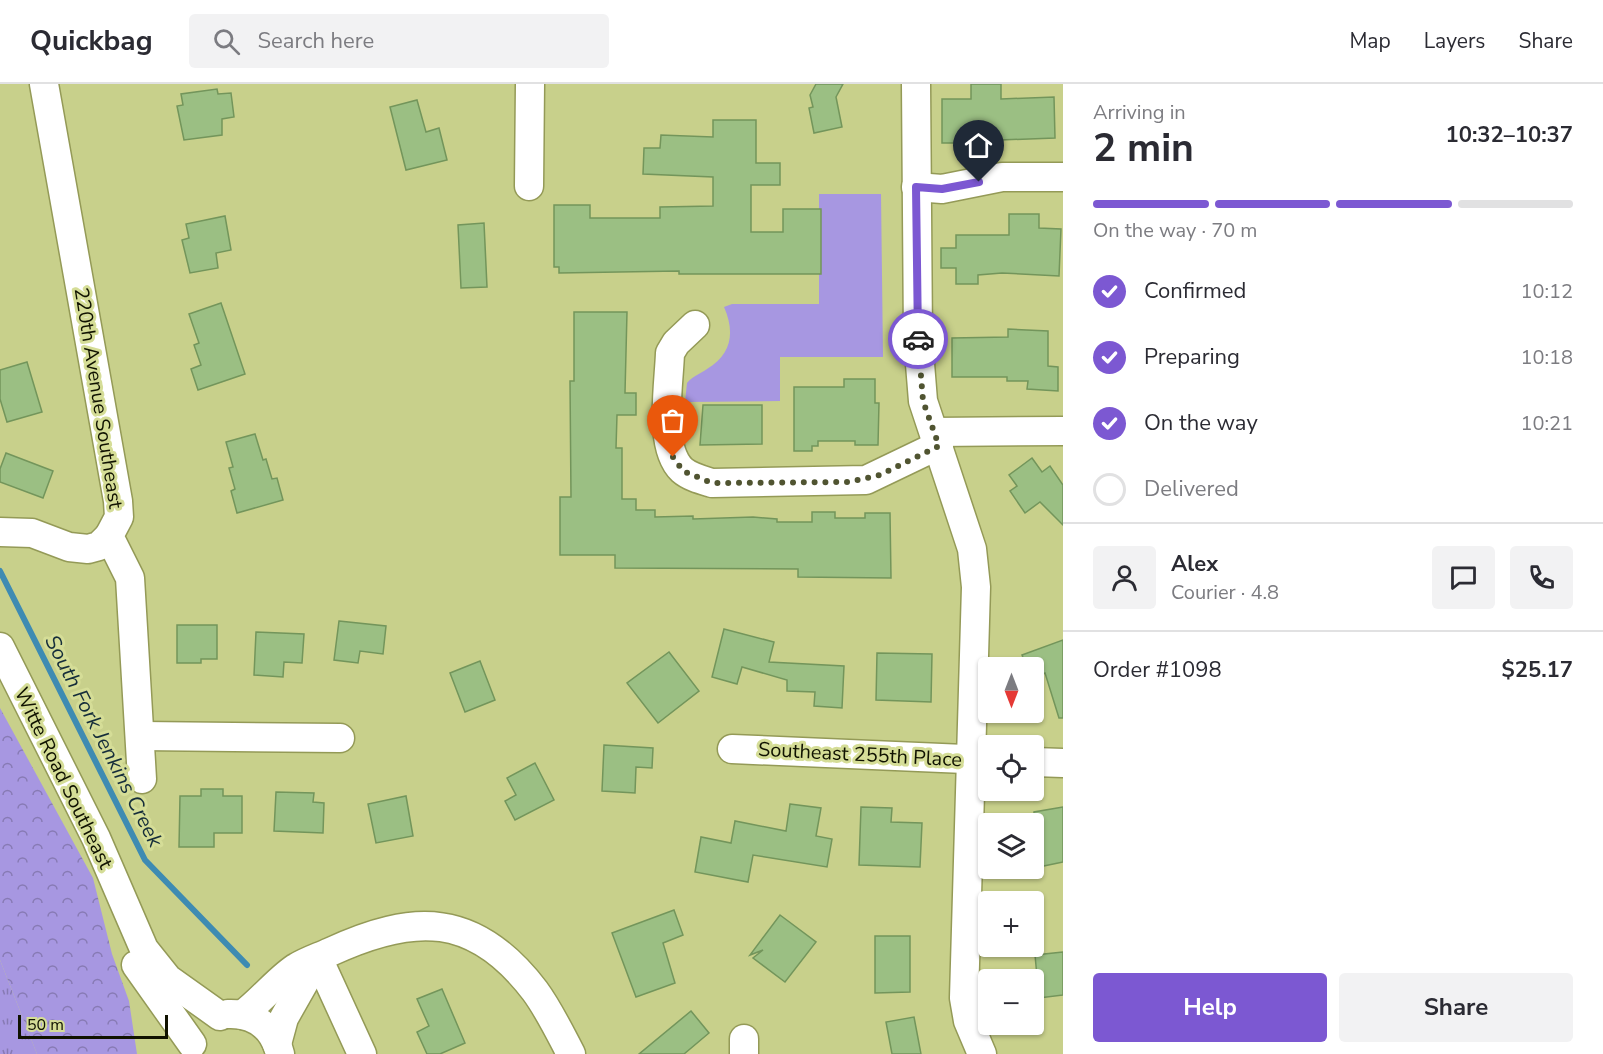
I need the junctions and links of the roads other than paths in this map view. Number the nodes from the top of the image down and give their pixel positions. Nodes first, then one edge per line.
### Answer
1 (44, 84) edge
2 (530, 84) edge
3 (916, 84) edge
4 (1063, 177) edge
5 (529, 186) dead end
6 (916, 187) junction
7 (695, 325) dead end
8 (1063, 431) edge
9 (937, 439) junction
10 (0, 532) edge
11 (109, 536) junction
12 (0, 647) edge
13 (979, 735) edge
14 (141, 736) junction
15 (340, 738) dead end
16 (732, 749) dead end
17 (978, 760) edge
18 (1044, 762) edge
19 (1063, 763) edge
20 (142, 779) dead end
21 (978, 790) edge
22 (111, 877) junction
23 (318, 958) junction
24 (231, 1016) junction
25 (191, 1049) edge
26 (278, 1049) edge
27 (362, 1054) edge
28 (572, 1054) edge
29 (982, 1054) edge

1 - 11 street, 220th Avenue Southeast
2 - 5 street
3 - 6 street
4 - 6 street
6 - 9 street
7 - 9 street
8 - 9 street
9 - 13 street
10 - 11 street
11 - 14 street, 220th Avenue Southeast
12 - 22 street, Witte Road Southeast
14 - 15 street
14 - 20 street, 220th Avenue Southeast
16 - 17 street, Southeast 255th Place
18 - 19 street
21 - 29 street
22 - 24 street, Witte Road Southeast
22 - 25 street, Witte Road Southeast
23 - 24 street
23 - 26 street
23 - 27 street
23 - 28 street
24 - 25 street, Witte Road Southeast
24 - 26 street, Witte Road Southeast

